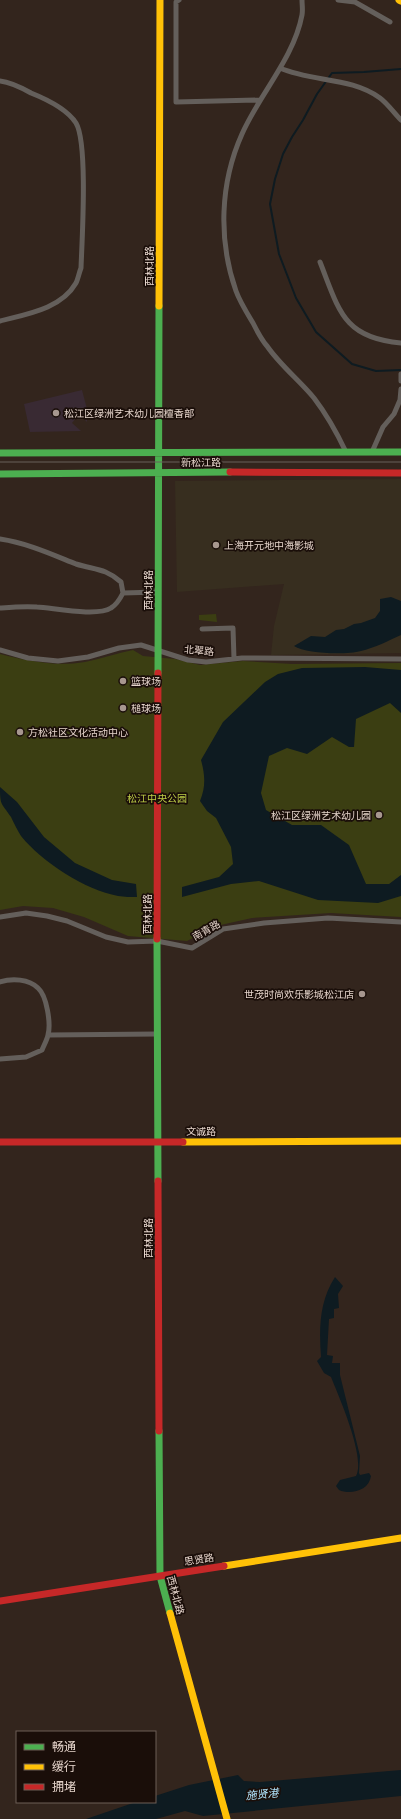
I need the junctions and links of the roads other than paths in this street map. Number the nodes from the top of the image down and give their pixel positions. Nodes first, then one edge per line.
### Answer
1 (160, 0) edge
2 (179, 0) edge
3 (302, 0) edge
4 (338, 0) edge
5 (390, 22) dead end
6 (280, 68) junction
7 (0, 80) edge
8 (260, 100) junction
9 (401, 120) edge
10 (320, 262) dead end
11 (0, 321) edge
12 (401, 342) edge
13 (401, 374) edge
14 (401, 381) edge
15 (401, 389) edge
16 (399, 407) edge
17 (346, 452) junction
18 (372, 452) junction
19 (401, 452) edge
20 (0, 453) edge
21 (158, 453) junction
22 (158, 472) junction
23 (401, 473) edge
24 (0, 474) edge
25 (0, 539) edge
26 (158, 592) junction
27 (122, 593) junction
28 (0, 608) edge
29 (202, 629) dead end
30 (0, 650) edge
31 (158, 651) junction
32 (234, 659) junction
33 (401, 659) edge
34 (0, 917) edge
35 (401, 922) edge
36 (157, 942) junction
37 (0, 982) edge
38 (157, 1034) junction
39 (48, 1035) junction
40 (0, 1059) edge
41 (157, 1141) junction
42 (401, 1141) edge
43 (0, 1142) edge
44 (401, 1538) edge
45 (160, 1576) junction
46 (0, 1601) edge
47 (227, 1819) edge

1 - 21 street, 西林北路
2 - 8 street
3 - 6 street
4 - 5 street
6 - 8 street
6 - 9 street
7 - 11 street
8 - 17 street
10 - 12 street
13 - 14 street
15 - 16 street
16 - 18 street
17 - 18 street, 新松江路
17 - 21 street, 新松江路
18 - 19 street, 新松江路
20 - 21 street, 新松江路
21 - 22 street, 西林北路
22 - 23 street, 新松江路
22 - 24 street, 新松江路
22 - 26 street, 西林北路
25 - 27 street
26 - 27 street
26 - 31 street, 西林北路
27 - 28 street
29 - 32 street
30 - 31 street, 北翠路
31 - 32 street, 北翠路
31 - 36 street, 西林北路
32 - 33 street, 北翠路
34 - 36 street, 南青路
35 - 36 street, 南青路
36 - 38 street, 西林北路
37 - 39 street
38 - 39 street
38 - 41 street, 西林北路
39 - 40 street
41 - 42 street, 文诚路
41 - 43 street, 文诚路
41 - 45 street, 西林北路
44 - 45 street, 思贤路
45 - 46 street, 思贤路
45 - 47 street, 西林北路

